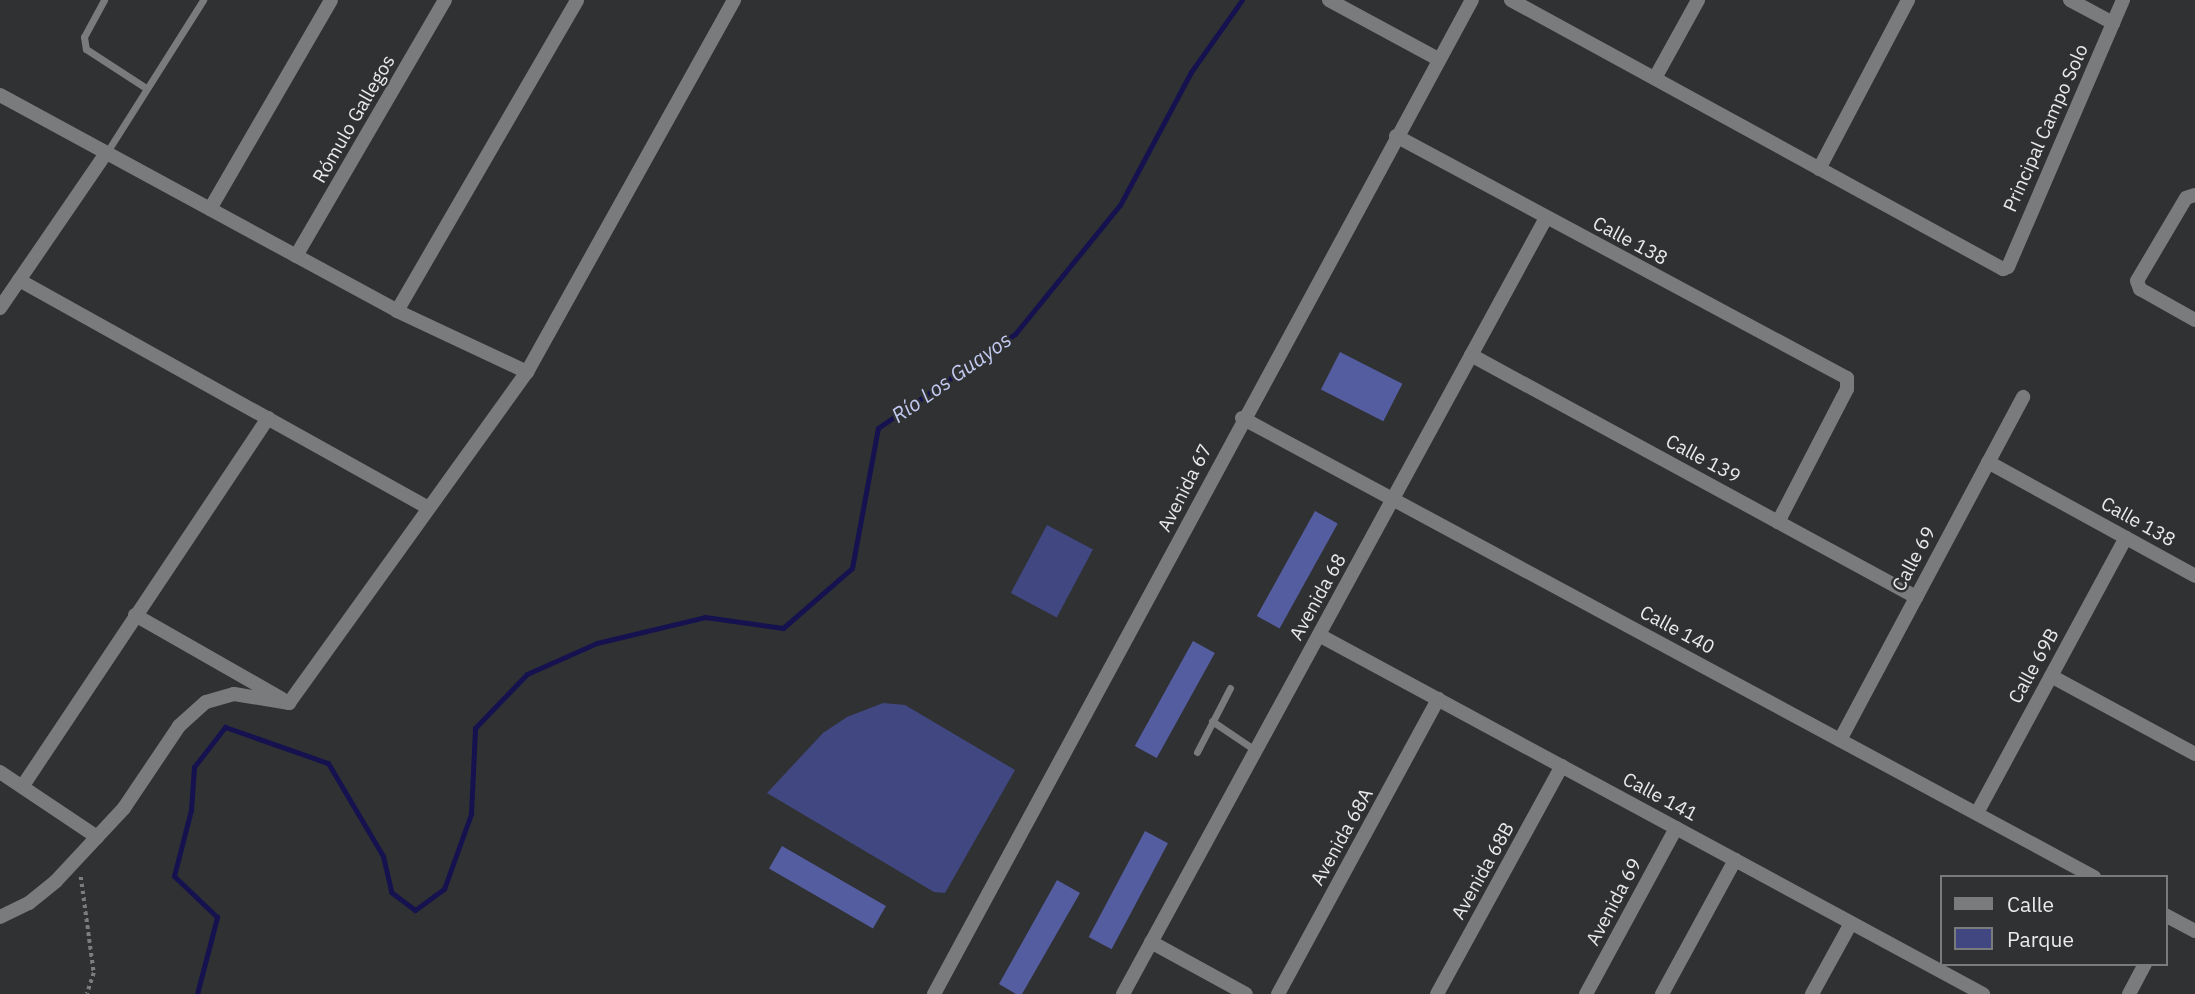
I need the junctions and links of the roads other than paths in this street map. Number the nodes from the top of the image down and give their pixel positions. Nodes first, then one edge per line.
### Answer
1 (104, 0) edge
2 (202, 0) edge
3 (331, 0) edge
4 (445, 0) edge
5 (577, 0) edge
6 (734, 0) edge
7 (1329, 0) edge
8 (1472, 0) edge
9 (1511, 0) edge
10 (1698, 0) edge
11 (1908, 0) edge
12 (2070, 0) edge
13 (2123, 0) edge
14 (2113, 23) junction
15 (1438, 59) junction
16 (1655, 78) junction
17 (146, 88) junction
18 (0, 95) edge
19 (1396, 136) junction
20 (106, 153) junction
21 (1819, 169) junction
22 (2195, 195) edge
23 (210, 209) junction
24 (1546, 218) junction
25 (296, 256) junction
26 (19, 279) junction
27 (0, 308) edge
28 (397, 312) junction
29 (2195, 320) edge
30 (1471, 355) junction
31 (527, 372) junction
32 (2023, 397) dead end
33 (268, 418) junction
34 (1242, 418) junction
35 (1988, 462) junction
36 (1393, 499) junction
37 (428, 508) junction
38 (1778, 522) junction
39 (2126, 538) junction
40 (2195, 576) edge
41 (1916, 597) junction
42 (135, 615) junction
43 (1319, 635) junction
44 (2051, 676) junction
45 (1230, 688) dead end
46 (1438, 699) junction
47 (289, 703) junction
48 (1212, 721) junction
49 (1840, 740) junction
50 (1256, 751) junction
51 (1197, 752) dead end
52 (2195, 754) edge
53 (1562, 766) junction
54 (0, 772) edge
55 (24, 784) junction
56 (1977, 813) junction
57 (1676, 828) junction
58 (97, 837) junction
59 (1735, 860) junction
60 (2090, 875) edge
61 (0, 917) edge
62 (2167, 920) edge
63 (1851, 923) junction
64 (2195, 931) edge
65 (1152, 942) junction
66 (2144, 966) edge
67 (1975, 992) edge
68 (934, 994) edge
69 (1123, 994) edge
70 (1246, 994) edge
71 (1278, 994) edge
72 (1437, 994) edge
73 (1586, 994) edge
74 (1662, 994) edge
75 (1812, 994) edge
76 (2129, 994) edge

1 - 17 lane
2 - 17 lane
3 - 23 street
4 - 25 street, Rómulo Gallegos
5 - 28 street
6 - 31 street
7 - 15 street
8 - 15 street, Avenida 67
9 - 16 street
10 - 16 street
11 - 21 street
12 - 14 street
13 - 14 street, Principal Campo Solo
14 - 21 street, Principal Campo Solo
15 - 19 street, Avenida 67
16 - 21 street
17 - 20 lane
18 - 20 street
19 - 24 street, Calle 138
19 - 34 street, Avenida 67
20 - 23 street
20 - 26 street
22 - 29 street
23 - 25 street
24 - 30 street, Avenida 68
24 - 38 street, Calle 138
25 - 28 street
26 - 27 street
26 - 33 street
28 - 31 street
30 - 36 street, Avenida 68
30 - 38 street, Calle 139
31 - 37 street
32 - 35 street, Calle 69
33 - 37 street
33 - 42 street
34 - 36 street, Calle 140
34 - 68 street, Avenida 67
35 - 39 street, Calle 138
35 - 41 street, Calle 69
36 - 43 street, Avenida 68
36 - 49 street, Calle 140
37 - 47 street
38 - 41 street, Calle 139
39 - 40 street, Calle 138
39 - 44 street, Calle 69B
41 - 49 street, Calle 69
42 - 47 street
42 - 55 street
43 - 46 street, Calle 141
43 - 50 street, Avenida 68
44 - 52 street
44 - 56 street, Calle 69B
45 - 48 lane
46 - 53 street, Calle 141
46 - 71 street, Avenida 68A
47 - 58 street
48 - 50 lane
48 - 51 lane
49 - 56 street, Calle 140
50 - 65 street, Avenida 68
53 - 57 street, Calle 141
53 - 72 street, Avenida 68B
54 - 55 street
55 - 58 street
56 - 60 street, Calle 140
57 - 59 street, Calle 141
57 - 73 street, Avenida 69
58 - 61 street
59 - 63 street, Calle 141
59 - 74 street
62 - 64 street
63 - 67 street, Calle 141
63 - 75 street
65 - 69 street, Avenida 68
65 - 70 street
66 - 76 street

